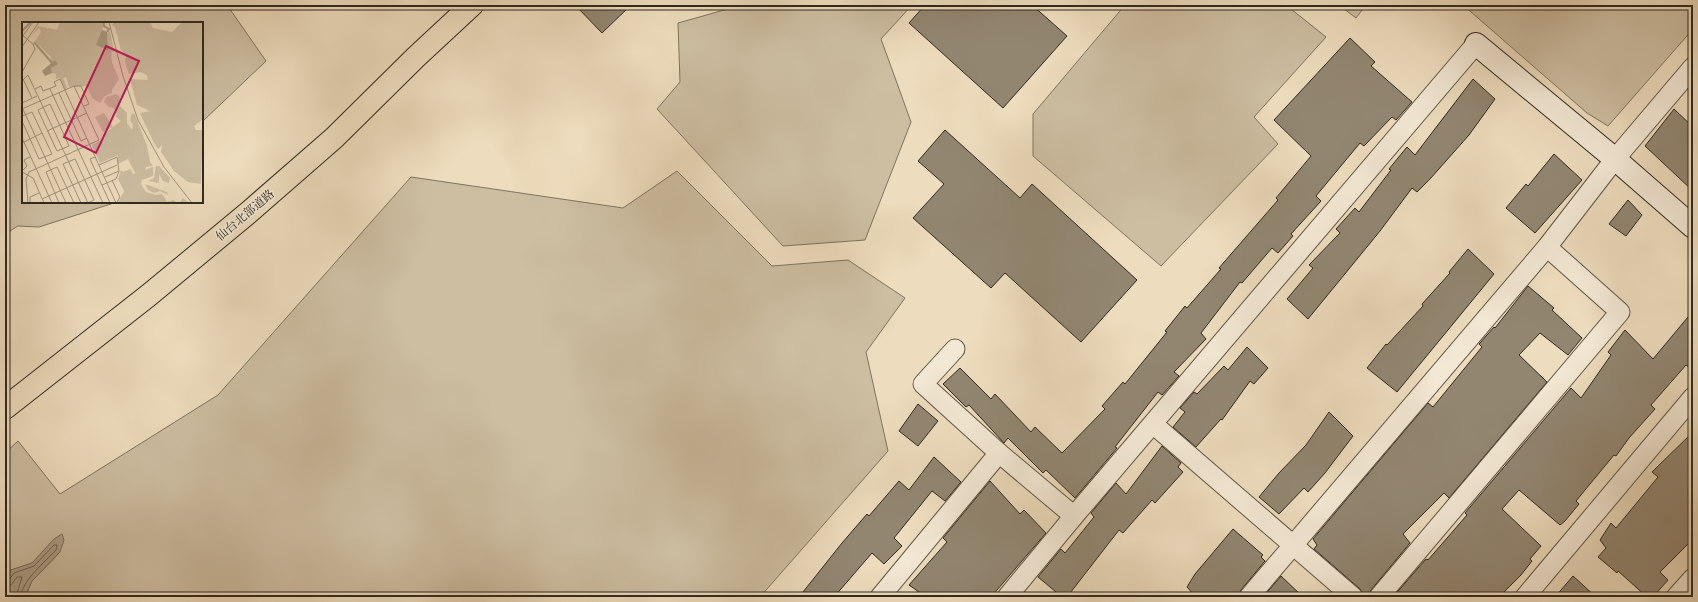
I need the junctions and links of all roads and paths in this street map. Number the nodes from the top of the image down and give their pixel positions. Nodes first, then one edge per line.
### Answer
1 (472, 5) edge
2 (1476, 44) joint
3 (1693, 67) edge
4 (1615, 159) junction
5 (1693, 227) edge
6 (1547, 247) junction
7 (955, 349) dead end
8 (1693, 397) edge
9 (5, 408) edge
10 (1153, 424) junction
11 (999, 452) junction
12 (1074, 516) junction
13 (1293, 545) junction
14 (1693, 578) edge
15 (880, 597) edge
16 (1007, 597) edge
17 (1249, 597) edge
18 (1353, 597) edge
19 (1379, 597) edge
20 (1525, 597) edge
21 (1676, 597) edge

1 - 9 highway, 仙台北部道路
2 - 4 street
2 - 10 street
3 - 4 street
4 - 5 street
4 - 6 street
6 - 13 street
6 - 19 street
7 - 11 street
8 - 20 street
10 - 12 street
10 - 13 street
11 - 12 street
11 - 15 street
12 - 16 street
13 - 17 street
13 - 18 street
14 - 21 street

